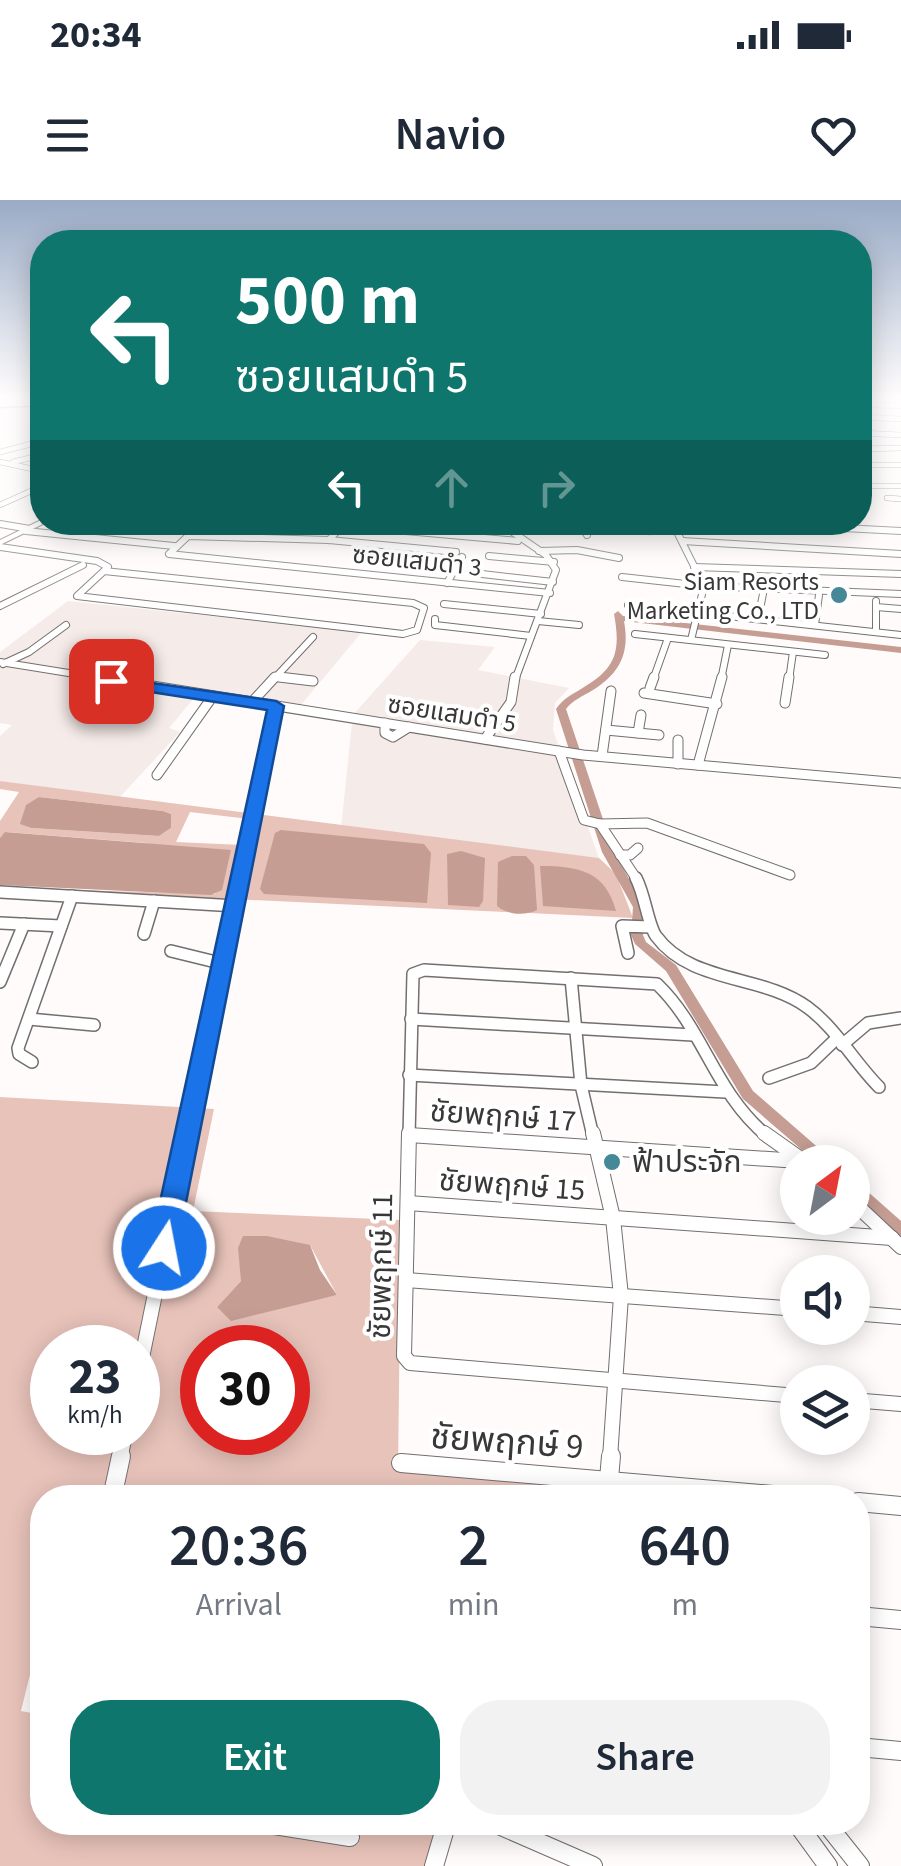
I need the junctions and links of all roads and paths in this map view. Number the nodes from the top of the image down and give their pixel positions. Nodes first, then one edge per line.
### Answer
1 (872, 486) edge
2 (901, 486) edge
3 (30, 491) edge
4 (887, 498) dead end
5 (901, 499) edge
6 (0, 505) edge
7 (0, 524) edge
8 (28, 530) joint
9 (872, 530) edge
10 (901, 532) edge
11 (74, 535) edge
12 (248, 535) edge
13 (334, 535) edge
14 (451, 535) edge
15 (513, 535) edge
16 (679, 535) edge
17 (202, 537) joint
18 (246, 538) junction
19 (329, 540) junction
20 (520, 541) junction
21 (682, 541) junction
22 (0, 545) edge
23 (174, 546) junction
24 (814, 549) junction
25 (539, 551) junction
26 (901, 554) edge
27 (314, 556) dead end
28 (489, 556) dead end
29 (619, 558) dead end
30 (361, 560) dead end
31 (554, 562) junction
32 (83, 564) dead end
33 (694, 567) junction
34 (307, 568) junction
35 (818, 571) junction
36 (104, 572) junction
37 (352, 573) junction
38 (482, 574) dead end
39 (901, 574) edge
40 (622, 578) dead end
41 (553, 582) junction
42 (447, 583) junction
43 (704, 586) junction
44 (821, 593) junction
45 (550, 594) junction
46 (763, 594) dead end
47 (901, 594) edge
48 (444, 604) dead end
49 (628, 605) dead end
50 (0, 606) edge
51 (901, 610) edge
52 (698, 616) junction
53 (540, 617) junction
54 (436, 619) dead end
55 (758, 619) junction
56 (66, 625) dead end
57 (579, 625) dead end
58 (815, 626) junction
59 (876, 632) junction
60 (634, 634) dead end
61 (901, 634) edge
62 (531, 636) junction
63 (313, 637) dead end
64 (692, 637) junction
65 (668, 638) junction
66 (728, 645) junction
67 (792, 652) junction
68 (824, 656) dead end
69 (2, 663) edge
70 (276, 676) junction
71 (313, 681) dead end
72 (611, 692) dead end
73 (213, 696) junction
74 (252, 702) junction
75 (785, 702) dead end
76 (717, 704) junction
77 (276, 706) junction
78 (641, 715) dead end
79 (606, 730) junction
80 (638, 733) junction
81 (659, 736) dead end
82 (485, 739) junction
83 (678, 740) dead end
84 (559, 751) junction
85 (602, 756) junction
86 (678, 764) junction
87 (698, 766) junction
88 (157, 775) dead end
89 (901, 783) edge
90 (600, 824) junction
91 (638, 848) dead end
92 (620, 855) junction
93 (790, 874) dead end
94 (0, 892) edge
95 (72, 896) junction
96 (154, 901) junction
97 (236, 906) junction
98 (0, 923) edge
99 (24, 924) junction
100 (61, 926) junction
101 (650, 927) junction
102 (144, 934) dead end
103 (171, 951) dead end
104 (628, 953) dead end
105 (224, 964) junction
106 (571, 978) junction
107 (0, 982) edge
108 (901, 1018) edge
109 (29, 1019) junction
110 (411, 1019) junction
111 (94, 1025) dead end
112 (574, 1028) junction
113 (693, 1035) junction
114 (839, 1042) junction
115 (32, 1062) dead end
116 (409, 1075) junction
117 (769, 1078) dead end
118 (581, 1085) junction
119 (879, 1087) dead end
120 (725, 1092) junction
121 (409, 1135) junction
122 (780, 1145) edge
123 (594, 1147) junction
124 (780, 1160) edge
125 (408, 1203) junction
126 (612, 1218) junction
127 (870, 1218) edge
128 (896, 1242) edge
129 (406, 1280) junction
130 (621, 1296) junction
131 (780, 1308) edge
132 (870, 1314) edge
133 (901, 1317) edge
134 (149, 1325) edge
135 (617, 1381) junction
136 (780, 1395) edge
137 (870, 1401) edge
138 (901, 1404) edge
139 (121, 1455) edge
140 (401, 1462) dead end
141 (609, 1478) junction
142 (115, 1485) edge
143 (611, 1485) edge
144 (679, 1485) edge
145 (870, 1503) edge
146 (901, 1506) edge
147 (870, 1617) edge
148 (901, 1620) edge
149 (870, 1749) edge
150 (901, 1752) edge
151 (337, 1835) edge
152 (443, 1835) edge
153 (522, 1835) edge
154 (805, 1835) edge
155 (835, 1835) edge
156 (350, 1837) dead end
157 (434, 1866) edge
158 (593, 1866) edge
159 (828, 1866) edge
160 (860, 1866) edge

1 - 2 street
3 - 6 street
4 - 5 street
7 - 8 street, ซอยแสมดำ 3
8 - 22 street
9 - 10 street
11 - 23 street, ซอยแสมดำ 3
12 - 18 street
13 - 19 street
14 - 20 street
15 - 20 street
16 - 21 street
17 - 18 street, ซอยแสมดำ 3
17 - 23 street, ซอยแสมดำ 3
18 - 19 street, ซอยแสมดำ 3
19 - 42 street, ซอยแสมดำ 3
20 - 25 street
21 - 24 street
21 - 33 street
22 - 36 street
23 - 34 street, ซอยแสมดำ 3
24 - 26 street
24 - 35 street
25 - 29 street
25 - 31 street
27 - 34 street
28 - 31 street
30 - 37 street
31 - 41 street
32 - 50 street
33 - 35 street
33 - 43 street
34 - 37 street, ซอยแสมดำ 3
35 - 39 street
35 - 44 street
36 - 36 street
37 - 42 street, ซอยแสมดำ 3
38 - 41 street
40 - 43 street
41 - 45 street
42 - 45 street, ซอยแสมดำ 3
43 - 44 street
43 - 52 street
44 - 47 street
44 - 58 street
45 - 53 street
46 - 55 street
48 - 53 street
49 - 52 street
51 - 59 street
52 - 55 street
52 - 64 street
53 - 57 street
53 - 62 street
54 - 62 street
55 - 58 street
56 - 69 street
58 - 59 street
59 - 61 street
60 - 65 street
62 - 82 street
63 - 70 street
64 - 65 street
64 - 66 street
65 - 76 street
66 - 67 street
66 - 76 street
67 - 68 street
67 - 75 street
69 - 73 street, ซอยแสมดำ 5
70 - 71 street
70 - 74 street
72 - 79 street
73 - 74 street, ซอยแสมดำ 5
73 - 88 street
74 - 77 street, ซอยแสมดำ 5
76 - 87 street
77 - 82 street, ซอยแสมดำ 5
77 - 97 street
78 - 80 street
79 - 80 street
79 - 85 street
80 - 81 street
82 - 84 street, ซอยแสมดำ 5
83 - 86 street
84 - 85 street, ซอยแสมดำ 5
84 - 90 street
85 - 86 street, ซอยแสมดำ 5
86 - 87 street, ซอยแสมดำ 5
87 - 89 street, ซอยแสมดำ 5
90 - 92 street
90 - 93 street
91 - 92 street
92 - 101 street
94 - 95 street
95 - 96 street
95 - 100 street
96 - 97 street
96 - 102 street
97 - 105 street
98 - 99 street
99 - 100 street
99 - 107 street
100 - 109 street
101 - 104 street
101 - 114 street
103 - 105 street
105 - 134 street
106 - 110 street, ชัยพฤกษ์ 11
106 - 112 street
106 - 113 street
108 - 114 street
109 - 111 street
109 - 115 street
110 - 112 street
110 - 116 street, ชัยพฤกษ์ 11
112 - 113 street
112 - 118 street
113 - 120 street
114 - 117 street
114 - 119 street
116 - 118 street
116 - 121 street, ชัยพฤกษ์ 11
118 - 120 street
118 - 123 street
120 - 122 street
121 - 123 street, ชัยพฤกษ์ 17
121 - 125 street, ชัยพฤกษ์ 11
123 - 124 street, ชัยพฤกษ์ 17
123 - 126 street
125 - 126 street, ชัยพฤกษ์ 15
125 - 129 street, ชัยพฤกษ์ 11
126 - 128 street, ชัยพฤกษ์ 15
126 - 130 street
127 - 128 street
129 - 130 street
129 - 135 street, ชัยพฤกษ์ 11
130 - 131 street
130 - 135 street
132 - 133 street
135 - 136 street
135 - 141 street
137 - 138 street
139 - 142 street
140 - 141 street, ชัยพฤกษ์ 9
141 - 143 street
141 - 144 street, ชัยพฤกษ์ 9
145 - 146 street
147 - 148 street
149 - 150 street
151 - 156 street
152 - 157 street
153 - 158 street
154 - 159 street
155 - 160 street

